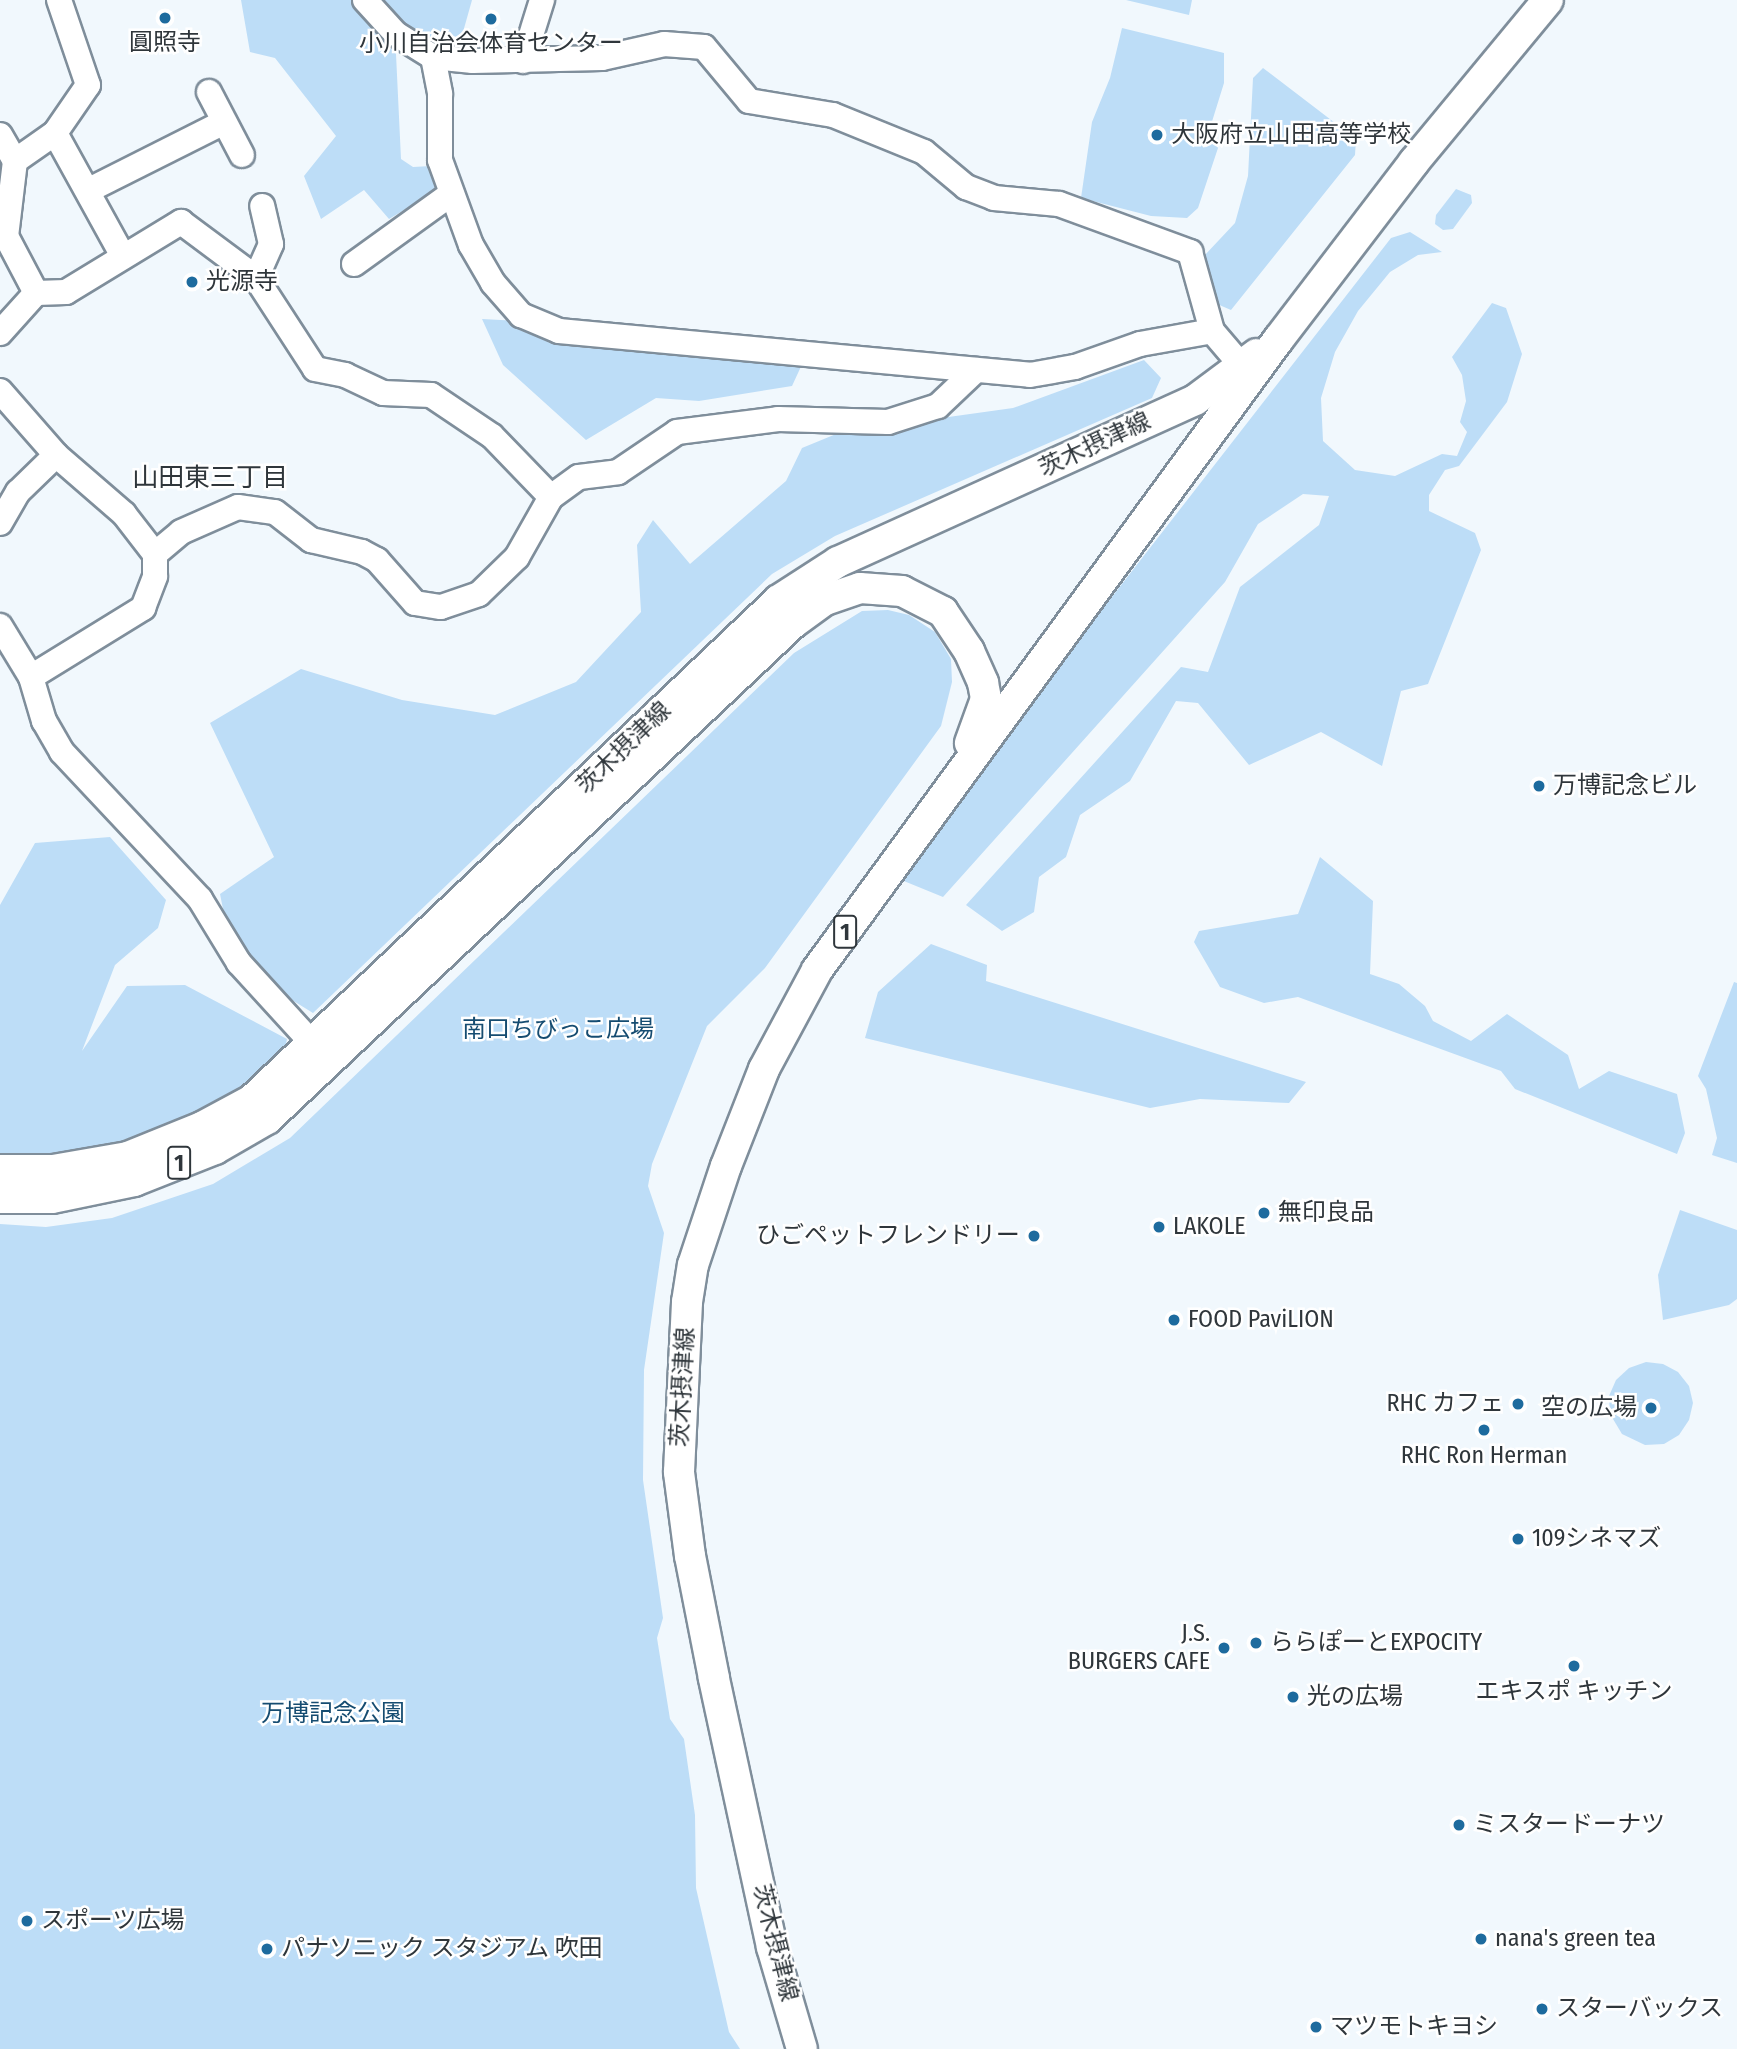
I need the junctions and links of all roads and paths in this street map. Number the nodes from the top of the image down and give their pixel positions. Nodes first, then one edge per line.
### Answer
1 (59, 0) edge
2 (365, 0) edge
3 (542, 0) edge
4 (1548, 0) edge
5 (433, 57) junction
6 (523, 61) junction
7 (209, 92) dead end
8 (225, 122) junction
9 (55, 133) junction
10 (0, 135) edge
11 (242, 155) dead end
12 (15, 161) junction
13 (89, 190) junction
14 (451, 194) junction
15 (262, 206) dead end
16 (123, 256) junction
17 (7, 257) edge
18 (354, 264) dead end
19 (256, 278) junction
20 (36, 293) junction
21 (1212, 331) junction
22 (0, 333) edge
23 (1278, 340) junction
24 (1241, 365) junction
25 (976, 370) junction
26 (0, 391) edge
27 (56, 456) junction
28 (551, 497) junction
29 (0, 523) edge
30 (155, 554) junction
31 (0, 626) edge
32 (31, 677) junction
33 (954, 781) junction
34 (321, 1052) junction
35 (0, 1170) edge
36 (0, 1198) edge
37 (802, 2049) edge

1 - 9 street
2 - 5 street
3 - 6 street
4 - 23 main road, 茨木摂津線 / 1
5 - 6 street
5 - 14 street
6 - 21 street
7 - 8 street
8 - 11 street
8 - 13 street
9 - 12 street
9 - 13 street
10 - 12 street
12 - 17 street
13 - 16 street
14 - 18 street
14 - 25 street
15 - 19 street
16 - 19 street
16 - 20 street
17 - 20 street
19 - 28 street
20 - 22 street
21 - 24 street
21 - 25 street
23 - 24 main road, 茨木摂津線 / 1
23 - 33 main road, 茨木摂津線 / 1
24 - 34 main road, 茨木摂津線 / 1
25 - 28 street
26 - 27 street
27 - 29 street
27 - 30 street
28 - 30 street
30 - 32 street
31 - 32 street
32 - 34 street
33 - 34 main road, 茨木摂津線 / 1
33 - 37 main road, 茨木摂津線 / 1
34 - 35 main road, 茨木摂津線 / 1
34 - 36 main road, 茨木摂津線 / 1

